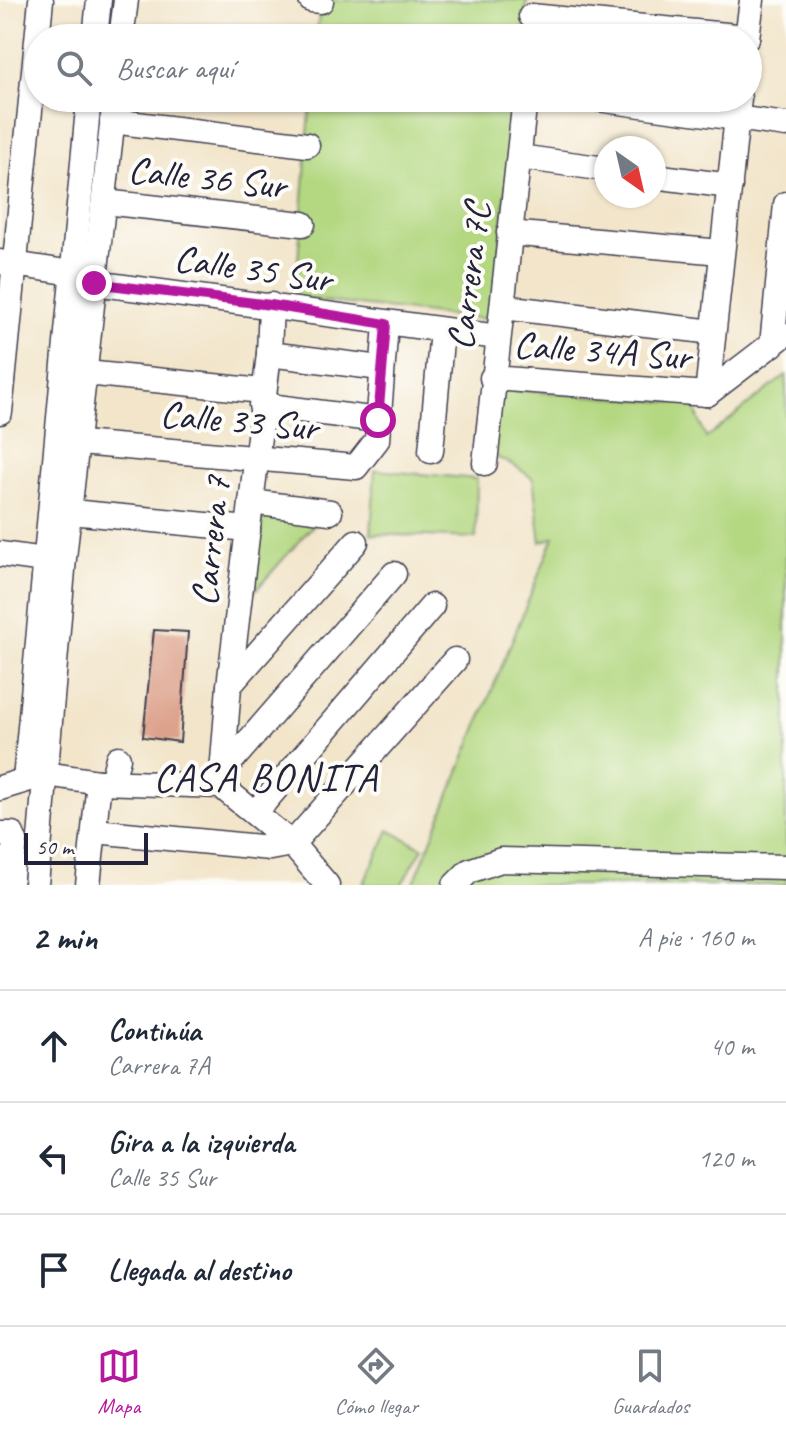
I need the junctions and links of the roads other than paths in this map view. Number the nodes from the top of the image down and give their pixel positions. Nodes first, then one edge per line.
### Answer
1 (41, 0) edge
2 (99, 0) edge
3 (126, 0) edge
4 (752, 0) edge
5 (531, 18) edge
6 (38, 24) edge
7 (96, 24) edge
8 (123, 24) edge
9 (596, 24) edge
10 (749, 24) edge
11 (27, 112) edge
12 (89, 112) edge
13 (114, 112) edge
14 (125, 112) edge
15 (524, 112) edge
16 (737, 112) edge
17 (751, 112) edge
18 (786, 125) edge
19 (307, 145) dead end
20 (519, 157) junction
21 (594, 167) edge
22 (666, 178) edge
23 (730, 186) junction
24 (104, 202) junction
25 (785, 215) edge
26 (303, 224) dead end
27 (509, 233) junction
28 (721, 252) junction
29 (7, 263) edge
30 (84, 278) junction
31 (271, 305) junction
32 (503, 307) junction
33 (386, 324) junction
34 (442, 330) junction
35 (713, 332) junction
36 (498, 337) junction
37 (779, 339) edge
38 (269, 354) junction
39 (381, 368) junction
40 (86, 373) junction
41 (492, 378) junction
42 (707, 394) junction
43 (262, 398) junction
44 (0, 412) edge
45 (378, 430) junction
46 (80, 443) junction
47 (431, 451) dead end
48 (256, 457) junction
49 (485, 463) dead end
50 (251, 502) junction
51 (71, 512) junction
52 (330, 512) dead end
53 (248, 529) junction
54 (356, 542) dead end
55 (0, 554) edge
56 (45, 560) junction
57 (394, 574) dead end
58 (432, 606) dead end
59 (455, 660) dead end
60 (229, 686) junction
61 (109, 774) junction
62 (36, 777) junction
63 (221, 779) junction
64 (0, 788) edge
65 (255, 813) junction
66 (95, 831) junction
67 (0, 834) edge
68 (292, 844) junction
69 (786, 867) edge
70 (10, 885) edge
71 (36, 885) edge
72 (88, 885) edge
73 (327, 885) edge
74 (455, 885) edge

1 - 6 street
2 - 7 street
3 - 8 street
4 - 10 street
5 - 9 street
11 - 29 street
12 - 30 street
13 - 24 street
14 - 19 street
15 - 20 street, Carrera 7C
16 - 23 street
17 - 18 street
20 - 21 street
20 - 27 street, Carrera 7C
22 - 23 street
23 - 28 street
24 - 26 street, Calle 36 Sur
24 - 30 street
25 - 37 street
27 - 28 street
27 - 32 street, Carrera 7C
28 - 35 street
29 - 30 street, Calle 35 Sur
29 - 44 street
30 - 31 street, Calle 35 Sur
30 - 40 street
30 - 56 street
31 - 33 street, Calle 35 Sur
31 - 38 street, Carrera 7
32 - 35 street
32 - 36 street, Carrera 7C
33 - 34 street, Calle 35 Sur
33 - 39 street
34 - 36 street, Calle 35 Sur
34 - 47 street
35 - 42 street
36 - 41 street, Carrera 7C
37 - 42 street
38 - 39 street
38 - 43 street, Carrera 7
39 - 45 street
40 - 43 street
40 - 46 street
41 - 42 street, Calle 34A Sur
41 - 49 street, Carrera 7C
43 - 45 street
43 - 48 street, Carrera 7
45 - 48 street, Calle 33 Sur
46 - 48 street, Calle 33 Sur
46 - 51 street
48 - 50 street, Carrera 7
50 - 52 street
50 - 53 street, Carrera 7
51 - 53 street
51 - 62 street
53 - 60 street, Carrera 7
54 - 60 street
55 - 56 street
56 - 62 street
57 - 63 street
58 - 65 street
59 - 68 street
60 - 63 street, Carrera 7
61 - 62 street
61 - 63 street
61 - 66 street
62 - 64 street
62 - 71 street
63 - 65 street
65 - 68 street
66 - 68 street
66 - 72 street
67 - 70 street
68 - 73 street
69 - 74 street

